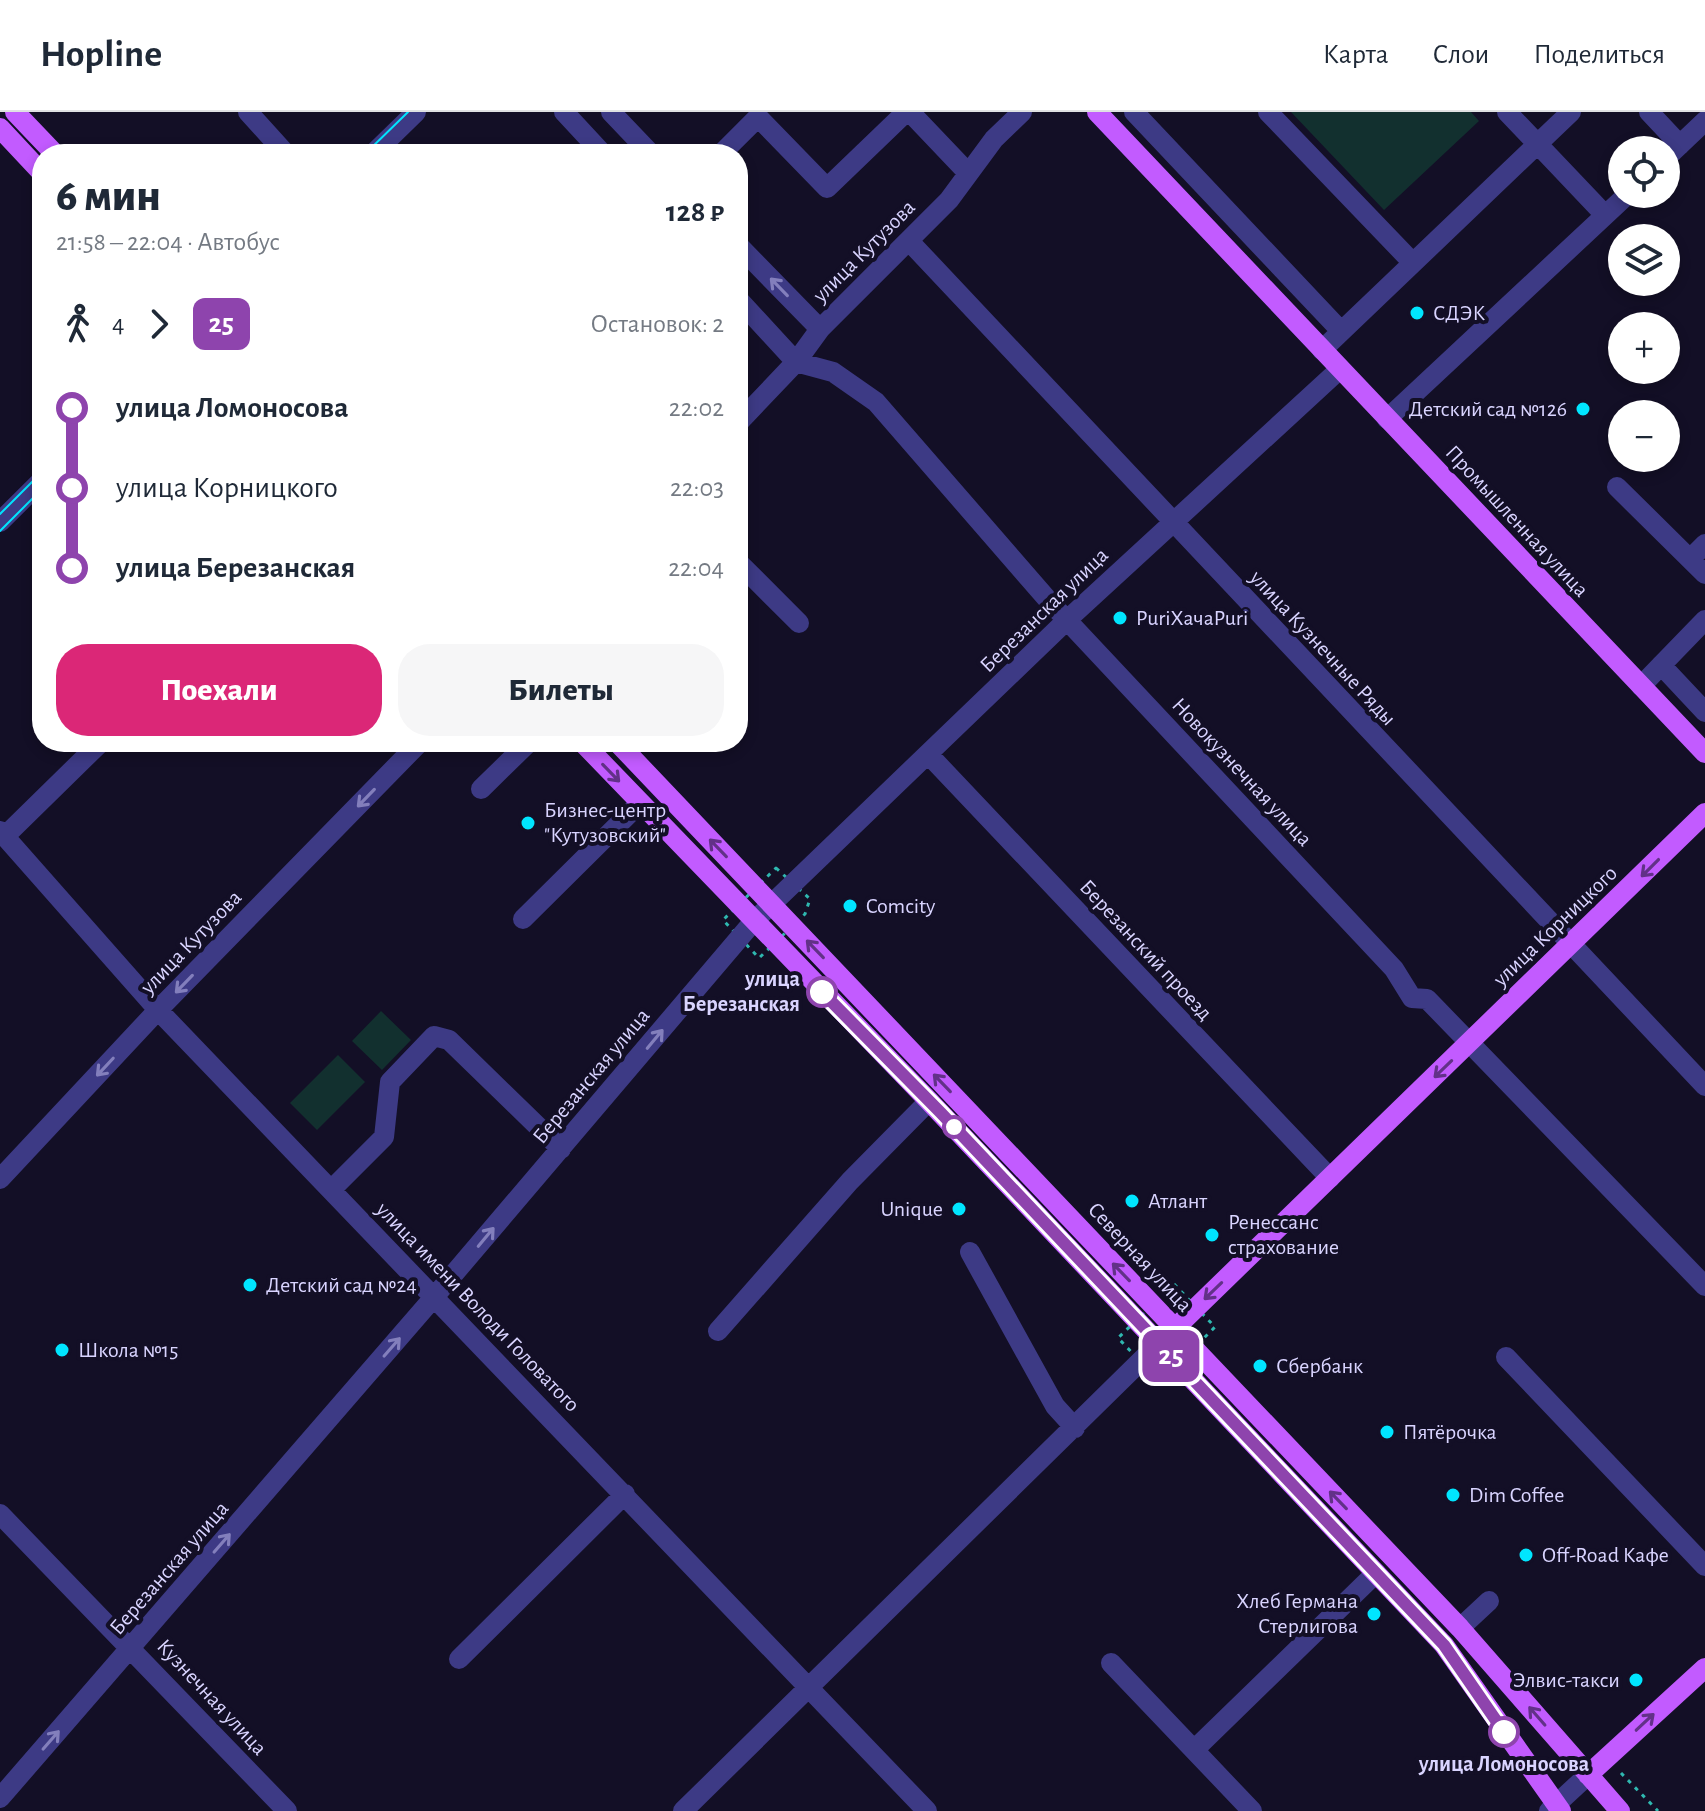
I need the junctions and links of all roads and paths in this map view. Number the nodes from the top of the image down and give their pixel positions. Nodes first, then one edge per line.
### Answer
1 (15, 112) edge
2 (248, 112) edge
3 (416, 112) edge
4 (564, 112) edge
5 (611, 112) edge
6 (908, 112) edge
7 (1022, 112) edge
8 (1097, 112) edge
9 (1134, 112) edge
10 (1268, 112) edge
11 (1507, 112) edge
12 (1571, 112) edge
13 (1649, 112) edge
14 (1705, 121) edge
15 (0, 128) edge
16 (1664, 136) edge
17 (45, 144) edge
18 (277, 144) edge
19 (383, 144) edge
20 (594, 144) edge
21 (641, 144) edge
22 (731, 144) edge
23 (1538, 144) junction
24 (1680, 144) edge
25 (32, 162) edge
26 (968, 173) junction
27 (1613, 208) edge
28 (1605, 215) junction
29 (909, 241) junction
30 (748, 255) edge
31 (1413, 263) junction
32 (748, 310) edge
33 (820, 329) junction
34 (1341, 331) junction
35 (1322, 350) junction
36 (796, 362) junction
37 (1340, 369) junction
38 (748, 412) edge
39 (1387, 419) junction
40 (1617, 487) dead end
41 (32, 490) edge
42 (0, 522) edge
43 (1172, 523) junction
44 (1705, 544) edge
45 (1690, 559) junction
46 (748, 572) edge
47 (1705, 574) edge
48 (1067, 620) junction
49 (1705, 620) edge
50 (799, 623) dead end
51 (1661, 665) junction
52 (1641, 686) junction
53 (1705, 712) edge
54 (90, 752) edge
55 (410, 752) edge
56 (519, 752) edge
57 (592, 752) edge
58 (627, 752) edge
59 (1705, 753) edge
60 (928, 754) junction
61 (481, 789) dead end
62 (640, 803) junction
63 (1705, 813) edge
64 (2, 834) edge
65 (772, 904) junction
66 (523, 919) dead end
67 (753, 922) junction
68 (1571, 946) junction
69 (158, 1010) junction
70 (1470, 1044) junction
71 (1705, 1086) edge
72 (929, 1101) junction
73 (561, 1149) junction
74 (1330, 1178) junction
75 (0, 1179) edge
76 (332, 1189) junction
77 (970, 1252) dead end
78 (1705, 1286) edge
79 (435, 1296) junction
80 (1175, 1329) junction
81 (718, 1331) dead end
82 (1159, 1343) junction
83 (1506, 1357) dead end
84 (1075, 1428) junction
85 (625, 1494) junction
86 (0, 1514) edge
87 (1705, 1566) edge
88 (1376, 1573) junction
89 (1489, 1601) dead end
90 (1460, 1628) junction
91 (132, 1647) junction
92 (459, 1659) dead end
93 (1111, 1663) dead end
94 (1705, 1668) edge
95 (811, 1688) junction
96 (1194, 1750) junction
97 (1606, 1758) junction
98 (1588, 1775) junction
99 (0, 1798) edge
100 (1555, 1809) edge
101 (287, 1811) edge
102 (683, 1811) edge
103 (927, 1811) edge
104 (1252, 1811) edge
105 (1620, 1811) edge
106 (1658, 1811) edge

1 - 17 main road
2 - 18 street
3 - 19 street
4 - 20 street
5 - 21 street
6 - 22 street
6 - 26 street
7 - 26 street, улица Кутузова
8 - 35 main road, Промышленная улица
9 - 34 street
10 - 31 street
11 - 23 street
12 - 23 street
13 - 16 street
14 - 24 street
15 - 25 main road
23 - 28 street
23 - 31 street
26 - 29 street, улица Кутузова
27 - 28 street
28 - 39 street
29 - 33 street, улица Кутузова
29 - 43 street, улица Кузнечные Ряды
33 -> 30 street
31 - 34 street
32 - 36 street
33 - 36 street, улица Кутузова
34 - 35 street
35 - 37 main road, Промышленная улица
36 - 38 street, улица Кутузова
36 - 48 street, Новокузнечная улица
37 - 39 main road, Промышленная улица
37 - 43 street, Березанская улица
39 - 52 main road, Промышленная улица
40 - 45 street
41 - 42 street
43 - 48 street, Березанская улица
43 - 68 street, улица Кузнечные Ряды
44 - 45 street
45 - 47 street
46 - 50 street
48 - 60 street, Березанская улица
48 - 70 street, Новокузнечная улица
49 - 51 street
51 - 52 street
51 - 53 street
52 - 59 main road, Промышленная улица
54 - 64 street
55 -> 69 street, улица Кутузова
56 - 61 street
57 -> 62 main road, Северная улица
65 -> 58 main road, Северная улица
60 - 65 street, Березанская улица
60 - 74 street, Березанский проезд
62 - 66 street
62 - 67 main road, Северная улица
63 -> 68 main road, улица Корницкого
64 - 69 street, улица имени Володи Головатого
65 - 67 street, Березанская улица
80 -> 65 main road, Северная улица
67 - 72 main road, Северная улица
73 -> 67 street, Березанская улица
68 - 70 main road, улица Корницкого
68 - 71 street, улица Кузнечные Ряды
69 -> 75 street, улица Кутузова
69 - 76 street, улица имени Володи Головатого
70 -> 74 main road, улица Корницкого
70 - 78 street, Новокузнечная улица
72 - 81 street
72 - 82 main road, Северная улица
73 - 76 street
79 -> 73 street, Березанская улица
74 -> 80 main road, улица Корницкого
76 - 79 street, улица имени Володи Головатого
77 - 84 street
79 - 85 street, улица имени Володи Головатого
91 -> 79 street, Березанская улица
80 - 82 main road, улица Корницкого
90 -> 80 main road, Северная улица
82 - 84 street, улица Корницкого
82 - 88 main road, Северная улица
83 - 87 street
84 - 95 street, улица Корницкого
85 - 92 street
85 - 95 street, улица имени Володи Головатого
86 - 91 street, Кузнечная улица
88 - 96 street
88 - 100 main road, Северная улица
89 - 90 street
98 -> 90 main road, Северная улица
99 -> 91 street, Березанская улица
91 - 101 street, Кузнечная улица
93 - 96 street
97 -> 94 main road
95 - 102 street, улица Корницкого
95 - 103 street, улица имени Володи Головатого
96 - 104 street
97 - 98 main road
97 - 106 path
98 - 100 street
98 - 105 main road, Северная улица

